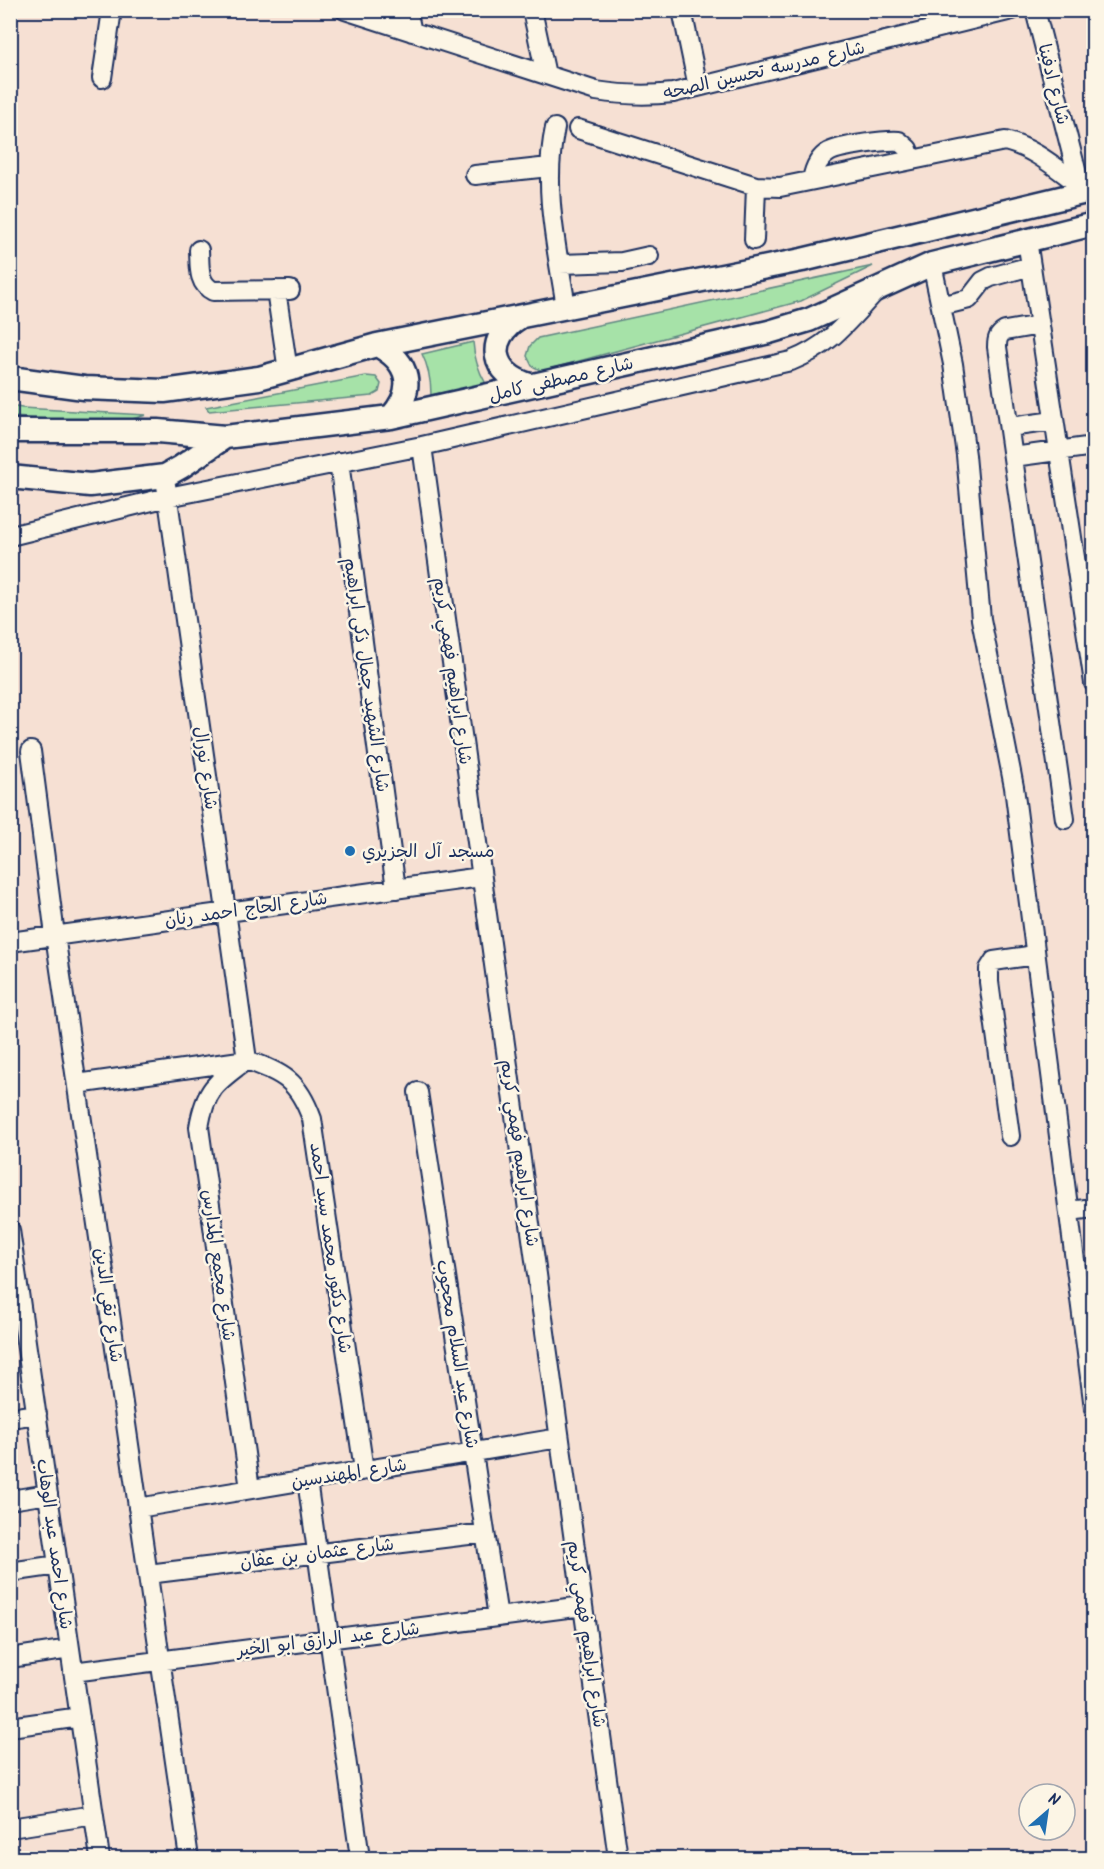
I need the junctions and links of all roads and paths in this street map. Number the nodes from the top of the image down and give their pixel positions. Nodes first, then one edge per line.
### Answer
1 (112, 10) edge
2 (345, 10) edge
3 (407, 10) edge
4 (532, 10) edge
5 (682, 10) edge
6 (1012, 10) edge
7 (1035, 10) edge
8 (969, 15) edge
9 (412, 32) junction
10 (546, 75) junction
11 (102, 78) dead end
12 (698, 87) junction
13 (555, 128) dead end
14 (578, 129) dead end
15 (911, 159) junction
16 (549, 167) junction
17 (476, 175) dead end
18 (812, 180) junction
19 (756, 186) junction
20 (1085, 189) edge
21 (1094, 224) edge
22 (754, 240) dead end
23 (1027, 240) junction
24 (199, 250) dead end
25 (649, 256) dead end
26 (560, 264) junction
27 (932, 264) junction
28 (1031, 266) junction
29 (879, 288) junction
30 (941, 306) junction
31 (566, 307) junction
32 (520, 317) junction
33 (1040, 325) junction
34 (377, 345) junction
35 (288, 371) junction
36 (10, 378) edge
37 (530, 385) junction
38 (392, 417) junction
39 (1054, 421) junction
40 (1009, 427) junction
41 (10, 431) edge
42 (225, 437) junction
43 (422, 446) junction
44 (1094, 446) edge
45 (1059, 451) junction
46 (1013, 457) junction
47 (339, 462) junction
48 (10, 477) edge
49 (166, 487) junction
50 (10, 536) edge
51 (1094, 683) edge
52 (31, 751) dead end
53 (1065, 819) dead end
54 (481, 877) junction
55 (396, 889) junction
56 (226, 912) junction
57 (55, 935) junction
58 (10, 942) edge
59 (1035, 956) junction
60 (247, 1060) junction
61 (77, 1084) junction
62 (418, 1092) dead end
63 (1010, 1136) dead end
64 (1094, 1208) edge
65 (1069, 1212) junction
66 (10, 1230) edge
67 (13, 1267) edge
68 (18, 1342) edge
69 (1094, 1408) edge
70 (37, 1414) junction
71 (10, 1418) edge
72 (559, 1438) junction
73 (473, 1452) junction
74 (364, 1470) junction
75 (307, 1480) junction
76 (250, 1489) junction
77 (48, 1494) junction
78 (10, 1500) edge
79 (138, 1508) junction
80 (485, 1533) junction
81 (317, 1553) junction
82 (58, 1564) junction
83 (10, 1572) edge
84 (148, 1574) junction
85 (583, 1606) junction
86 (498, 1617) junction
87 (329, 1639) junction
88 (70, 1648) junction
89 (10, 1658) edge
90 (160, 1661) junction
91 (73, 1672) junction
92 (80, 1717) junction
93 (10, 1727) edge
94 (94, 1815) junction
95 (10, 1828) edge
96 (100, 1858) edge
97 (189, 1858) edge
98 (360, 1858) edge
99 (618, 1858) edge

1 - 11 street
2 - 9 street, شارع مدرسه تحسين الصحه
3 - 9 street
4 - 10 street
5 - 12 street
6 - 8 street, شارع مدرسه تحسين الصحه
7 - 20 street, شارع ادفينا
8 - 12 street, شارع مدرسه تحسين الصحه
9 - 10 street, شارع مدرسه تحسين الصحه
10 - 12 street, شارع مدرسه تحسين الصحه
13 - 16 street
14 - 19 street
15 - 18 street
15 - 18 street
15 - 20 street
16 - 17 street
16 - 26 street
18 - 19 street
19 - 22 street
20 - 31 main road
21 - 23 main road, شارع مصطفى كامل
23 - 27 main road, شارع مصطفى كامل
23 - 28 street
24 - 35 street
25 - 26 street
26 - 31 street
27 - 29 main road, شارع مصطفى كامل
27 - 30 street
28 - 30 street
28 - 33 street
29 - 37 main road, شارع مصطفى كامل
29 - 43 street
30 - 59 street
31 - 32 main road
32 - 34 main road
32 - 37 main road
33 - 39 street
33 - 40 street
34 - 35 main road
34 - 38 main road
35 - 36 main road
37 - 38 main road, شارع مصطفى كامل
38 - 42 main road, شارع مصطفى كامل
39 - 40 street
39 - 45 street
40 - 46 street
41 - 42 main road, شارع مصطفى كامل
42 - 49 main road
43 - 47 street
43 - 54 street, شارع ابراهيم فهمي كريم
44 - 45 street
45 - 46 street
45 - 51 street
46 - 53 street
47 - 49 street
47 - 55 street, شارع الشهيد جمال ذكى ابراهيم
48 - 49 main road
49 - 50 street
49 - 56 street, شارع نورال
52 - 57 street, شارع تقي الدين
54 - 55 street, شارع الحاج احمد رنان
54 - 72 street, شارع ابراهيم فهمي كريم
55 - 56 street, شارع الحاج احمد رنان
56 - 57 street, شارع الحاج احمد رنان
56 - 60 street, شارع نورال
57 - 58 street, شارع الحاج احمد رنان
57 - 61 street, شارع تقي الدين
59 - 63 street
59 - 65 street
60 - 61 street
60 - 74 street, شارع دكتور محمد سيد احمد
60 - 76 street, شارع مجمع المدارس
61 - 79 street, شارع تقي الدين
62 - 73 street, شارع عبد السلام محجوب
64 - 65 street
65 - 69 street
66 - 67 street, شارع احمد عبد الوهاب
67 - 68 street, شارع احمد عبد الوهاب
68 - 70 street, شارع احمد عبد الوهاب
70 - 71 street
70 - 77 street, شارع احمد عبد الوهاب
72 - 73 street, شارع المهندسين
72 - 85 street, شارع ابراهيم فهمي كريم
73 - 74 street, شارع المهندسين
73 - 80 street, شارع عبد السلام محجوب
74 - 75 street, شارع المهندسين
75 - 76 street, شارع المهندسين
75 - 81 street
76 - 79 street, شارع المهندسين
77 - 78 street
77 - 82 street, شارع احمد عبد الوهاب
79 - 84 street, شارع تقي الدين
80 - 81 street, شارع عثمان بن عفان
80 - 86 street, شارع عبد السلام محجوب
81 - 84 street, شارع عثمان بن عفان
81 - 87 street
82 - 83 street
82 - 88 street, شارع احمد عبد الوهاب
84 - 90 street, شارع تقي الدين
85 - 86 street, شارع عبد الرازق ابو الخير
85 - 99 street, شارع ابراهيم فهمي كريم
86 - 87 street, شارع عبد الرازق ابو الخير
87 - 90 street, شارع عبد الرازق ابو الخير
87 - 98 street
88 - 89 street
88 - 91 street, شارع احمد عبد الوهاب
90 - 91 street, شارع عبد الرازق ابو الخير
90 - 97 street, شارع تقي الدين
91 - 92 street, شارع احمد عبد الوهاب
92 - 93 street
92 - 94 street, شارع احمد عبد الوهاب
94 - 95 street
94 - 96 street, شارع احمد عبد الوهاب

